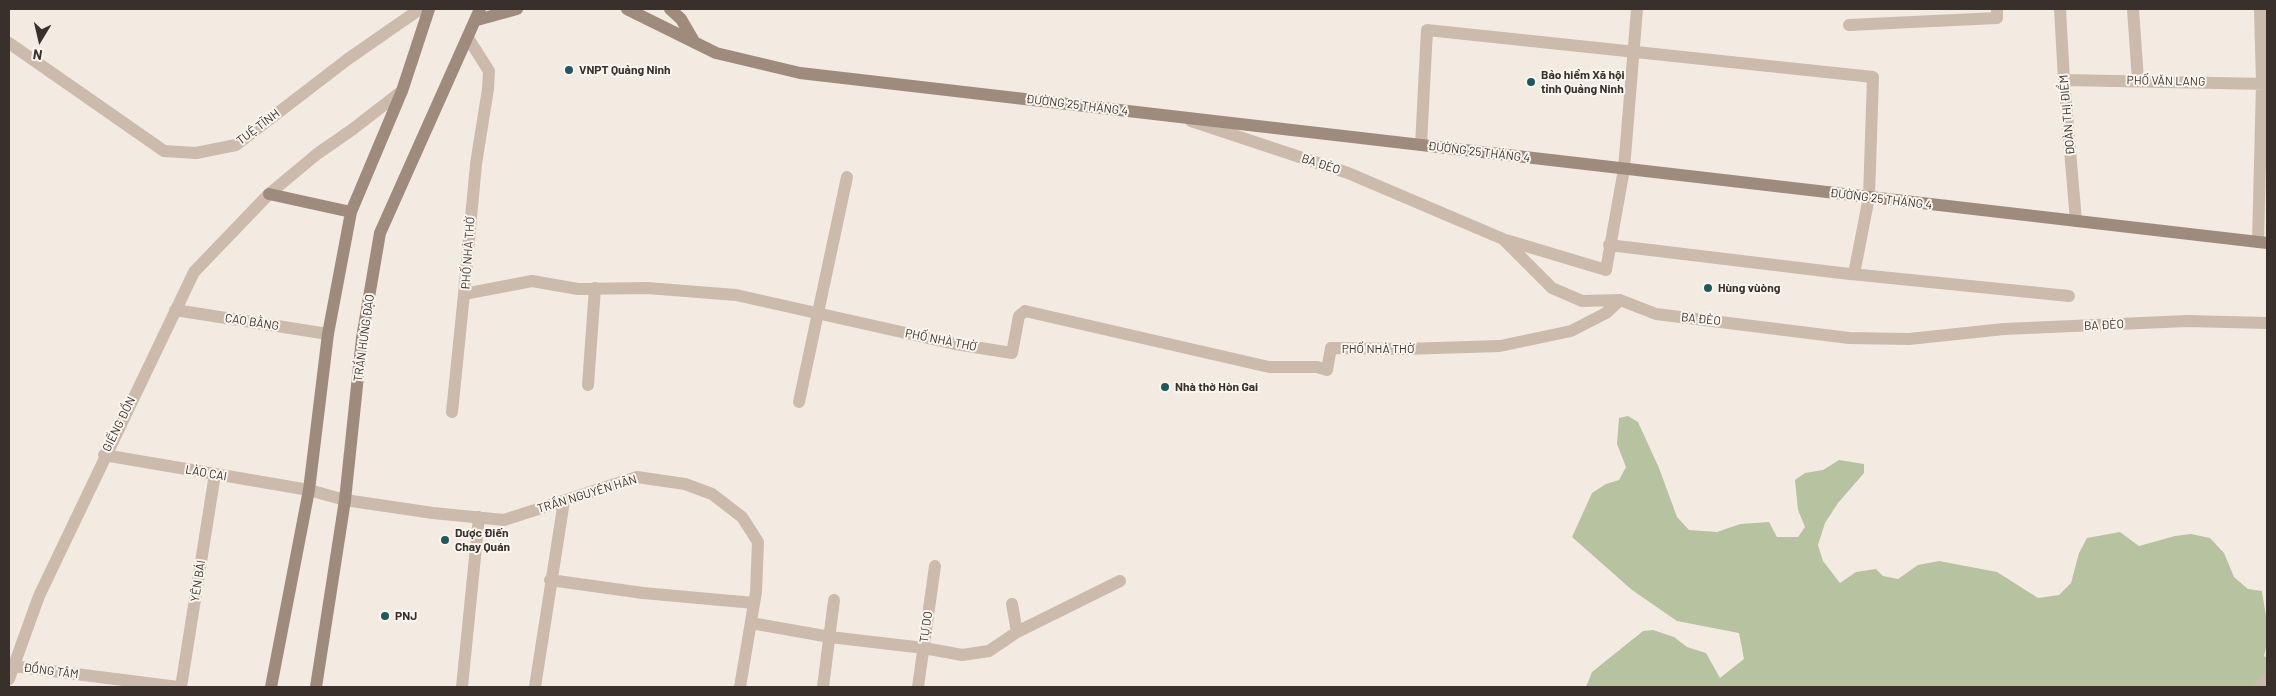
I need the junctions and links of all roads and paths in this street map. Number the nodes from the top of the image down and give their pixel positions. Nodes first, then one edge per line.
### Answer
1 (420, 9) edge
2 (429, 9) edge
3 (517, 9) edge
4 (627, 9) edge
5 (670, 9) edge
6 (1637, 9) edge
7 (1931, 9) edge
8 (1997, 9) edge
9 (2060, 9) edge
10 (2133, 9) edge
11 (2260, 9) edge
12 (478, 14) edge
13 (1931, 22) junction
14 (1849, 24) dead end
15 (468, 38) junction
16 (9, 42) edge
17 (695, 43) junction
18 (1632, 53) junction
19 (2064, 80) junction
20 (2138, 80) junction
21 (2265, 84) edge
22 (402, 91) junction
23 (1180, 118) junction
24 (1420, 145) junction
25 (1624, 169) junction
26 (847, 177) dead end
27 (270, 194) junction
28 (1869, 197) junction
29 (351, 212) junction
30 (2076, 221) junction
31 (1503, 239) junction
32 (2263, 242) edge
33 (1609, 245) junction
34 (1854, 274) junction
35 (595, 288) junction
36 (464, 294) junction
37 (2069, 296) dead end
38 (1620, 300) junction
39 (175, 310) junction
40 (818, 314) junction
41 (2267, 323) edge
42 (328, 334) junction
43 (588, 385) dead end
44 (799, 402) dead end
45 (452, 412) dead end
46 (104, 455) junction
47 (215, 474) junction
48 (309, 490) junction
49 (345, 500) junction
50 (564, 500) junction
51 (479, 517) junction
52 (935, 566) dead end
53 (550, 580) junction
54 (1120, 581) dead end
55 (834, 600) dead end
56 (754, 604) junction
57 (1012, 604) dead end
58 (751, 623) junction
59 (1017, 632) junction
60 (830, 637) junction
61 (924, 648) junction
62 (13, 666) junction
63 (2267, 678) edge
64 (9, 679) edge
65 (179, 687) edge
66 (271, 687) edge
67 (316, 687) edge
68 (462, 687) edge
69 (535, 687) edge
70 (740, 687) edge
71 (823, 687) edge
72 (918, 687) edge
73 (2260, 687) edge

1 - 16 street, TUỆ TĨNH
2 - 22 street
3 - 12 street
4 - 17 street, ĐƯỜNG 25 THÁNG 4
5 - 17 street
6 - 18 street
7 - 13 street
8 - 13 street
9 - 19 street, ĐOÀN THỊ ĐIỂM
10 - 20 street
11 - 21 street
12 - 15 street, TRẦN HƯNG ĐẠO
13 - 14 street
15 - 36 street, PHỐ NHÀ THỜ
15 - 49 street, TRẦN HƯNG ĐẠO
17 - 23 street, ĐƯỜNG 25 THÁNG 4
18 - 24 street
18 - 25 street
18 - 28 street
19 - 20 street, PHỐ VĂN LANG
19 - 30 street, ĐOÀN THỊ ĐIỂM
20 - 21 street, PHỐ VĂN LANG
21 - 32 street
22 - 27 street, GIẾNG ĐỒN
22 - 29 street
23 - 24 street, ĐƯỜNG 25 THÁNG 4
23 - 31 street, BA ĐÈO
24 - 25 street, ĐƯỜNG 25 THÁNG 4
25 - 28 street, ĐƯỜNG 25 THÁNG 4
25 - 33 street
26 - 40 street
27 - 29 street
27 - 39 street, GIẾNG ĐỒN
28 - 30 street, ĐƯỜNG 25 THÁNG 4
28 - 34 street
29 - 42 street
30 - 32 street, ĐƯỜNG 25 THÁNG 4
31 - 33 street
31 - 38 street, BA ĐÈO
33 - 34 street
34 - 37 street
35 - 36 street, PHỐ NHÀ THỜ
35 - 40 street, PHỐ NHÀ THỜ
35 - 43 street
36 - 45 street
38 - 40 street, PHỐ NHÀ THỜ
38 - 41 street, BA ĐÈO
39 - 42 street, CAO BẰNG
39 - 46 street, GIẾNG ĐỒN
40 - 44 street
42 - 48 street
46 - 47 street, LÀO CAI
46 - 62 street, GIẾNG ĐỒN
47 - 48 street, LÀO CAI
47 - 65 street, YÊN BÁI
48 - 49 street, TRẦN NGUYÊN HÃN
48 - 66 street
49 - 51 street, TRẦN NGUYÊN HÃN
49 - 67 street, TRẦN HƯNG ĐẠO
50 - 51 street, TRẦN NGUYÊN HÃN
50 - 53 street
50 - 56 street, TRẦN NGUYÊN HÃN
51 - 68 street
52 - 61 street, TỰ DO
53 - 56 street
53 - 69 street
54 - 59 street
55 - 60 street
56 - 58 street, TRẦN NGUYÊN HÃN
57 - 59 street
58 - 60 street
58 - 70 street, TRẦN NGUYÊN HÃN
59 - 61 street
60 - 61 street
60 - 71 street
61 - 72 street, TỰ DO
62 - 64 street, GIẾNG ĐỒN
62 - 65 street, ĐỒNG TÂM
63 - 73 street

